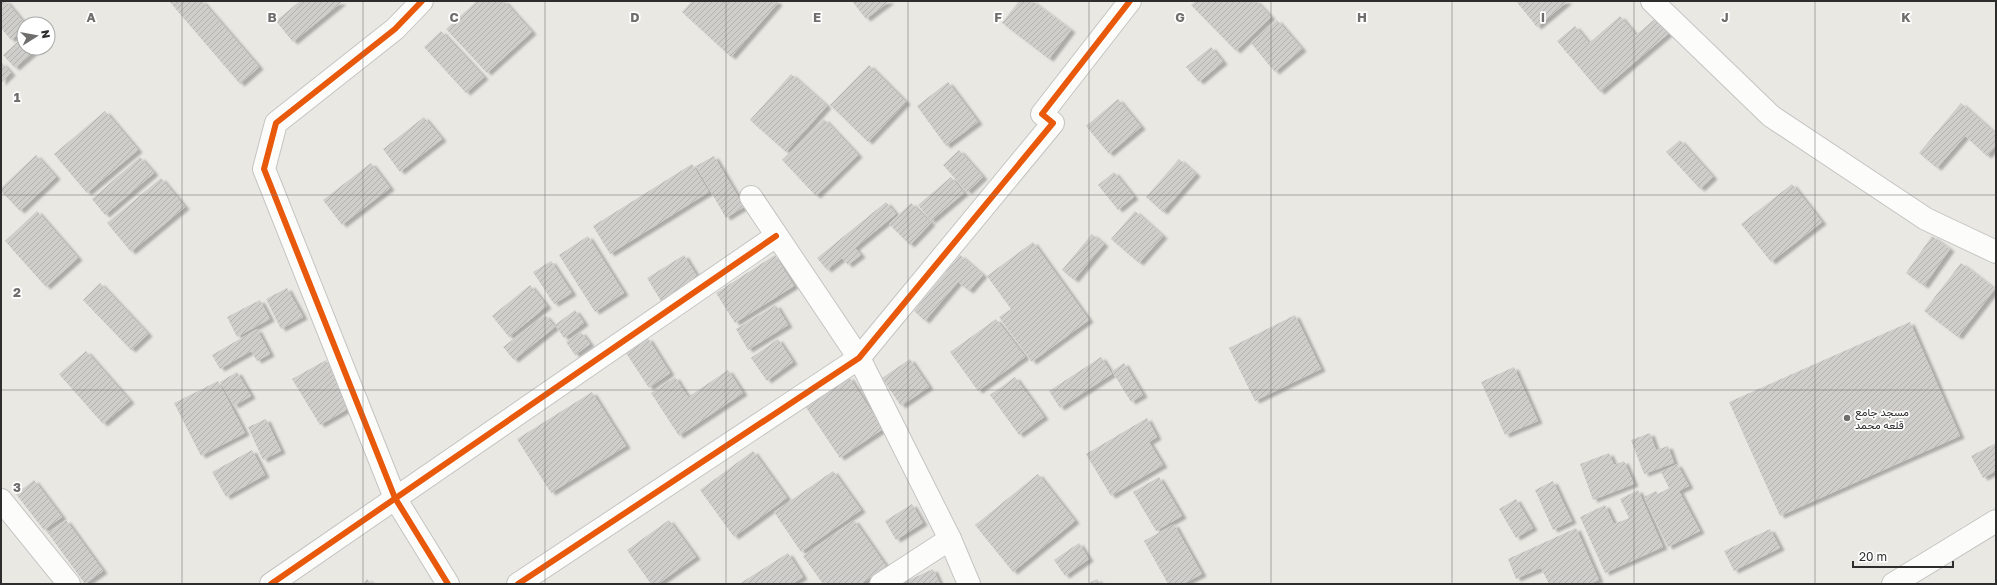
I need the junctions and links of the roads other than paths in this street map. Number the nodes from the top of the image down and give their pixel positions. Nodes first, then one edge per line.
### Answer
1 (422, 1) edge
2 (1130, 1) edge
3 (1652, 1) edge
4 (751, 197) dead end
5 (776, 236) junction
6 (1996, 252) edge
7 (859, 358) junction
8 (395, 498) junction
9 (1, 500) edge
10 (1996, 521) edge
11 (950, 539) junction
12 (69, 584) edge
13 (271, 584) edge
14 (448, 584) edge
15 (518, 584) edge
16 (881, 584) edge
17 (969, 584) edge
18 (1893, 584) edge

1 - 8 street
2 - 7 street
3 - 6 street
4 - 5 street
5 - 7 street
5 - 8 street
7 - 11 street
7 - 15 street
8 - 13 street
8 - 14 street
9 - 12 street
10 - 18 street
11 - 16 street
11 - 17 street

